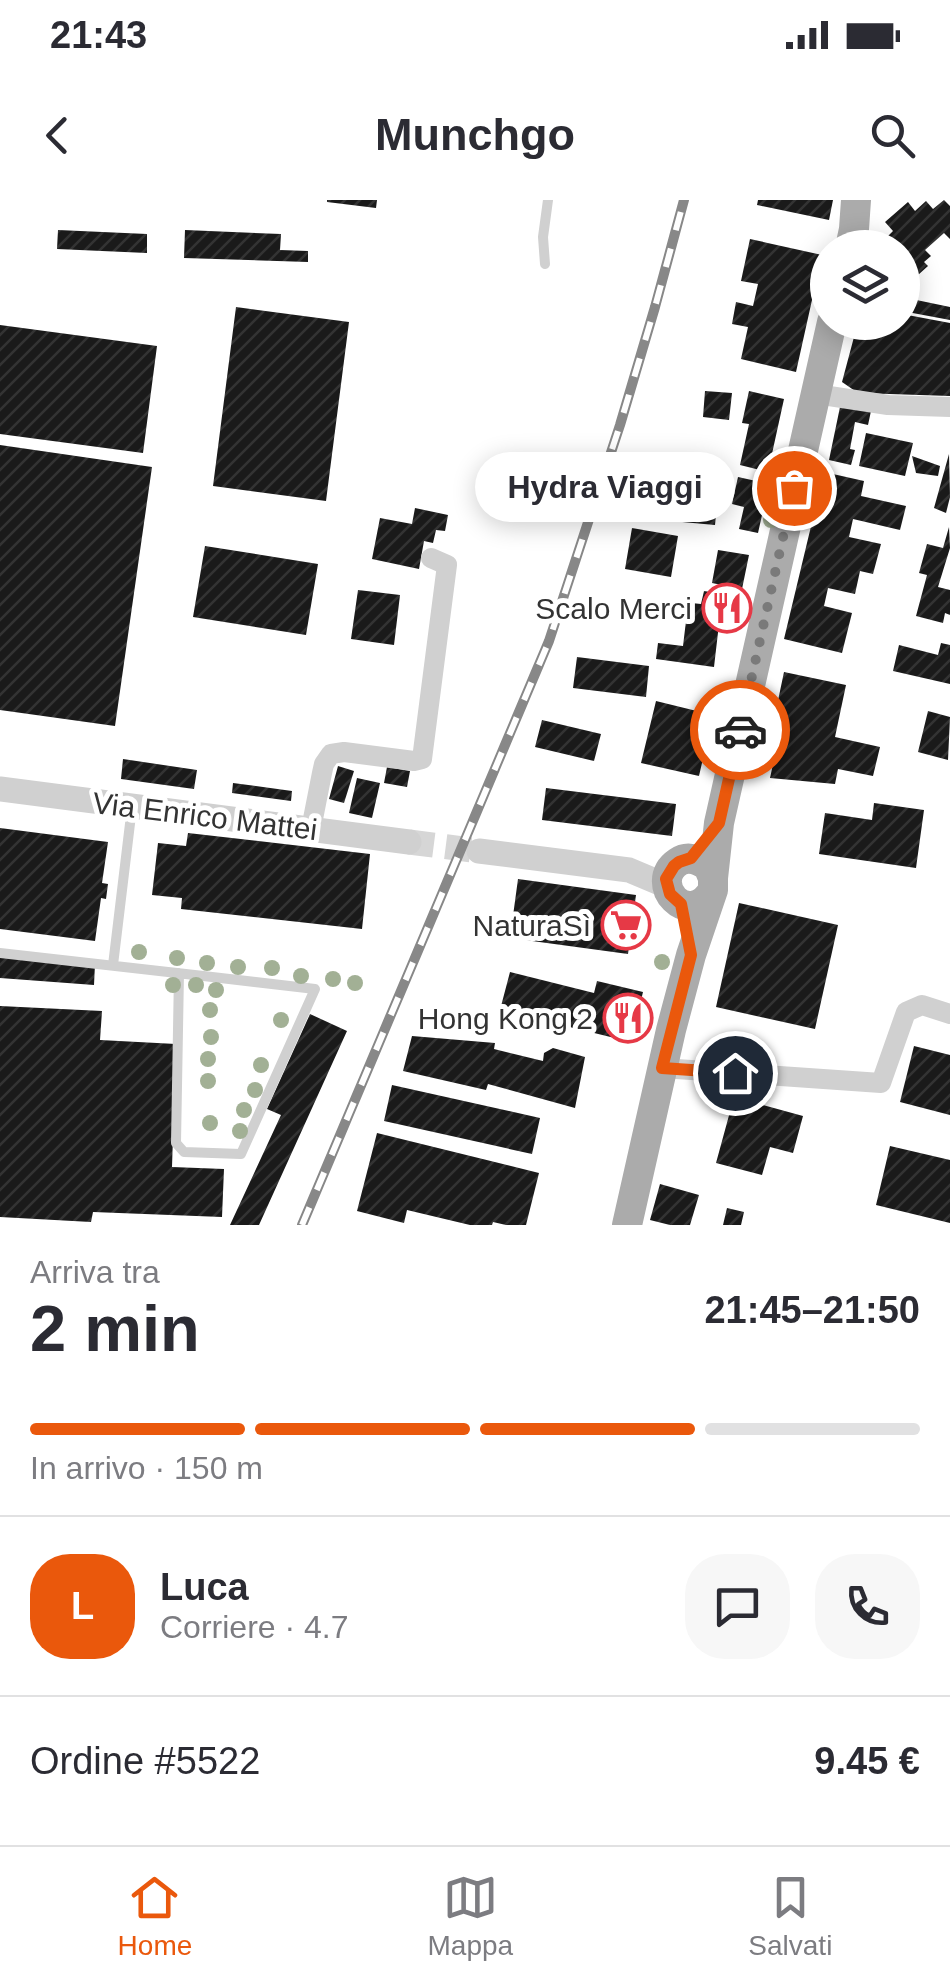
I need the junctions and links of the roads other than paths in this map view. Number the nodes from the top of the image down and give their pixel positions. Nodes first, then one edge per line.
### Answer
1 (548, 200) edge
2 (871, 200) edge
3 (853, 226) edge
4 (545, 264) dead end
5 (828, 340) edge
6 (816, 394) junction
7 (950, 408) edge
8 (431, 558) dead end
9 (0, 789) edge
10 (132, 806) junction
11 (311, 830) junction
12 (409, 842) tunnel mouth
13 (479, 851) tunnel mouth
14 (690, 880) junction
15 (0, 953) edge
16 (113, 965) junction
17 (179, 973) junction
18 (950, 1014) edge
19 (662, 1068) junction
20 (627, 1225) edge

1 - 4 lane
2 - 3 main road
5 - 6 main road
6 - 7 street
6 - 14 main road
8 - 11 street
9 - 10 street, Via Enrico Mattei
10 - 11 street, Via Enrico Mattei
10 - 16 lane
11 - 12 street, Via Enrico Mattei
13 - 14 street
14 - 19 main road
15 - 16 lane
16 - 17 lane
17 - 17 lane
18 - 19 street
19 - 20 main road

